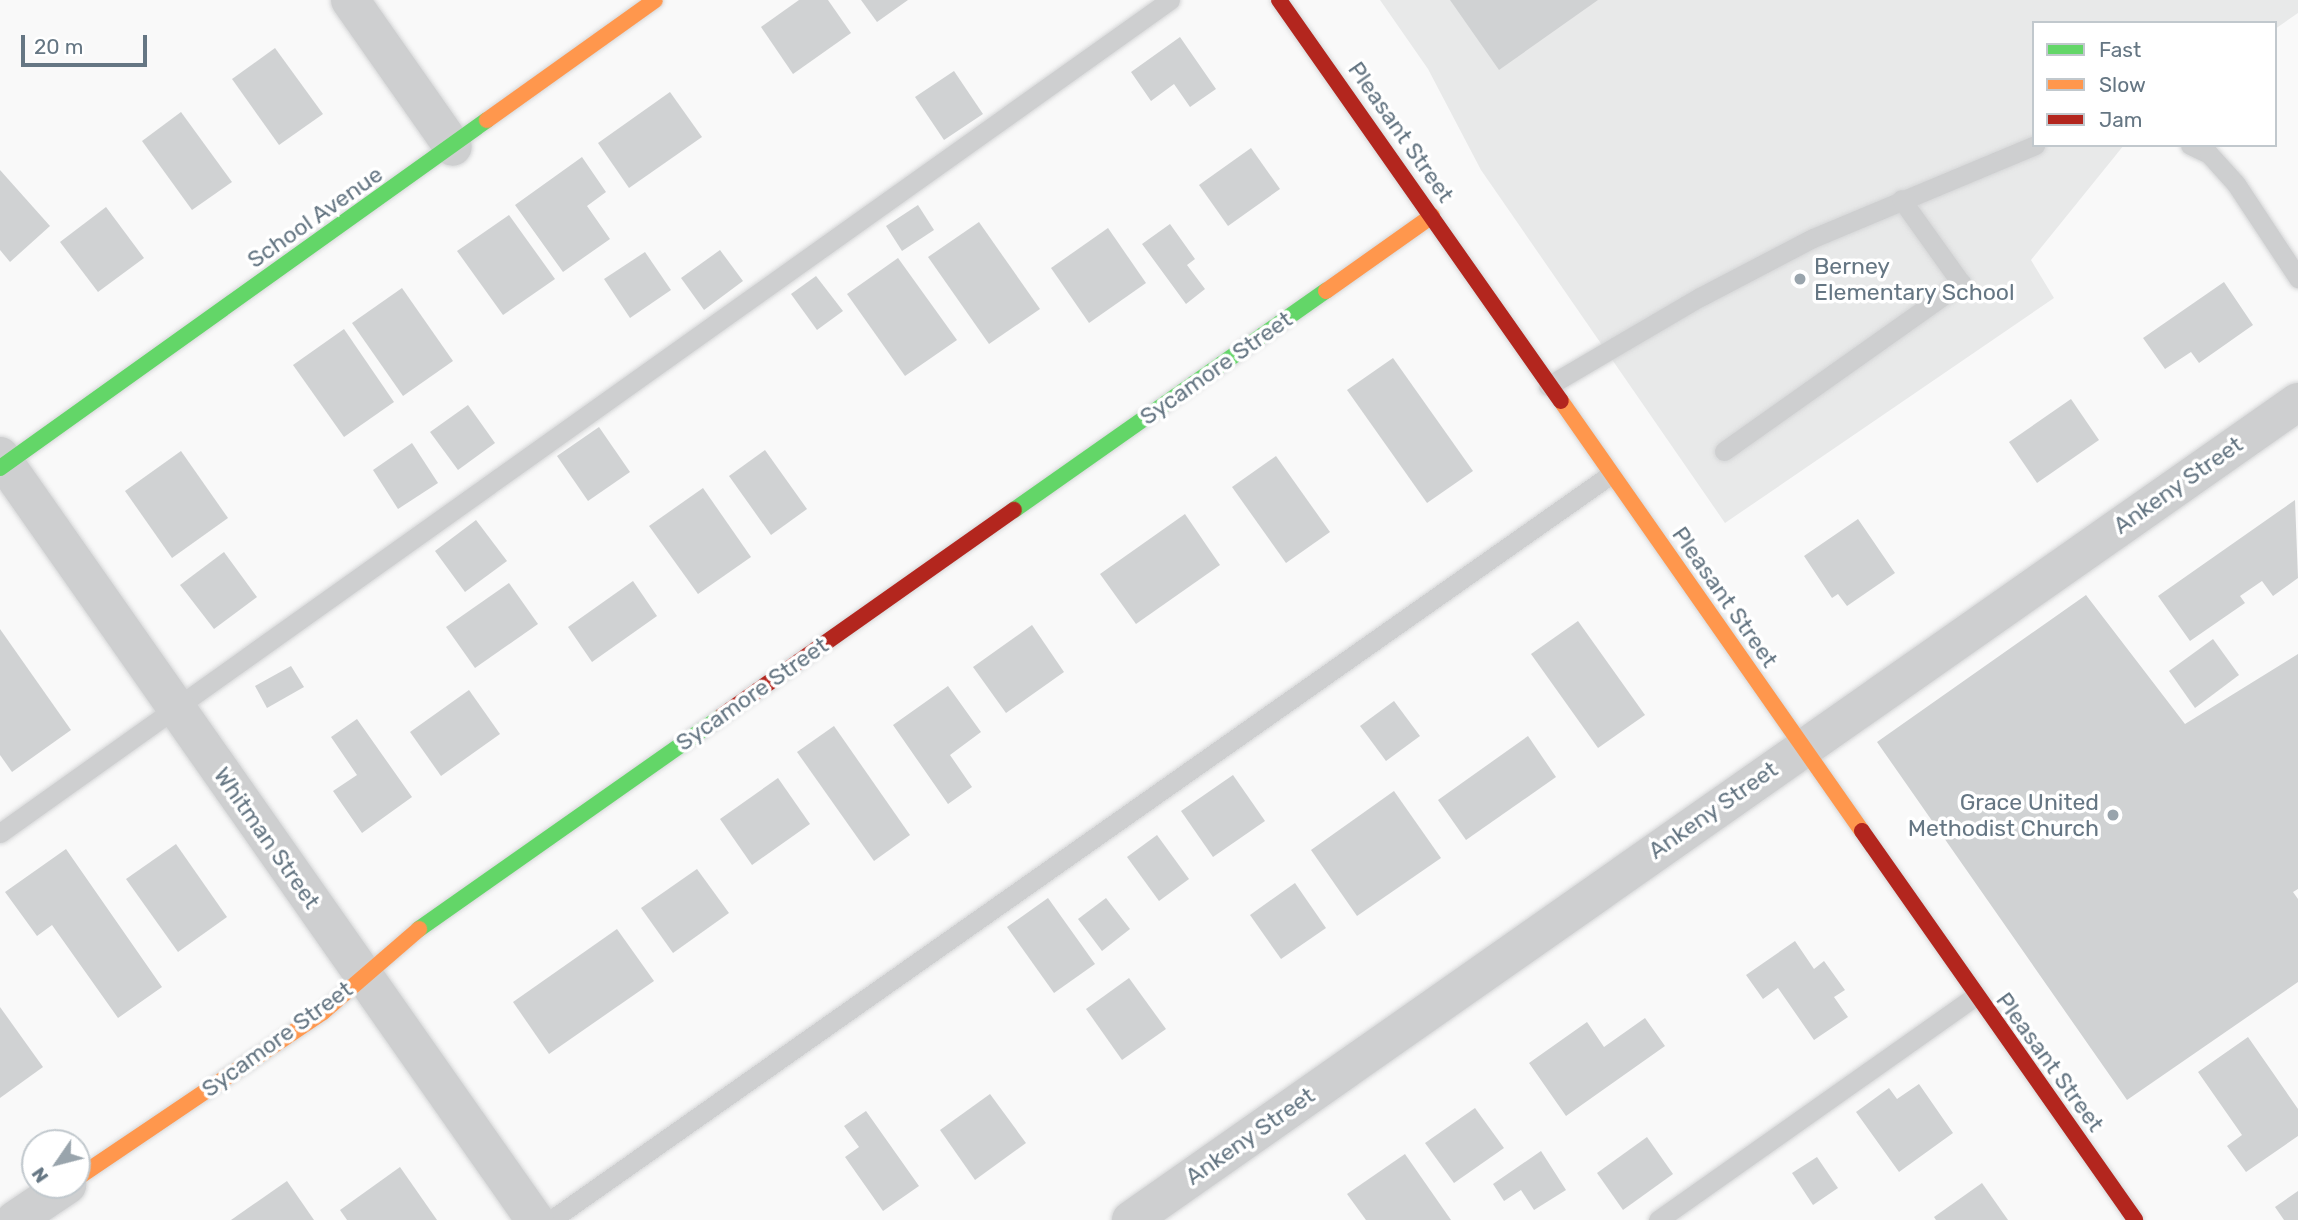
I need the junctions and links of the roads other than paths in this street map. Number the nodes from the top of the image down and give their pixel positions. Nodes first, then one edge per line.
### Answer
1 (350, 0) edge
2 (655, 0) edge
3 (1170, 0) edge
4 (1279, 0) edge
5 (453, 146) junction
6 (2032, 146) edge
7 (2194, 147) edge
8 (1901, 199) junction
9 (1432, 216) junction
10 (2298, 278) edge
11 (1548, 386) junction
12 (2298, 402) edge
13 (1724, 452) dead end
14 (2, 463) edge
15 (1611, 475) junction
16 (176, 708) junction
17 (1803, 747) junction
18 (0, 833) edge
19 (364, 975) junction
20 (1975, 996) junction
21 (91, 1169) edge
22 (46, 1199) edge
23 (15, 1220) edge
24 (535, 1220) edge
25 (551, 1220) edge
26 (1131, 1220) edge
27 (1658, 1220) edge
28 (2135, 1220) edge

1 - 5 street
2 - 5 main road, School Avenue
3 - 16 lane
4 - 9 main road, Pleasant Street
5 - 14 main road, School Avenue
6 - 8 lane
7 - 10 lane
8 - 11 lane
8 - 13 lane
9 - 11 main road, Pleasant Street
9 - 19 main road, Sycamore Street
11 - 15 main road, Pleasant Street
12 - 17 street, Ankeny Street
14 - 16 street, Whitman Street
15 - 17 main road, Pleasant Street
15 - 25 lane
16 - 18 lane
16 - 19 street, Whitman Street
17 - 20 main road, Pleasant Street
17 - 26 street, Ankeny Street
19 - 21 main road, Sycamore Street
19 - 24 street, Whitman Street
20 - 27 lane
20 - 28 main road, Pleasant Street
22 - 23 street

